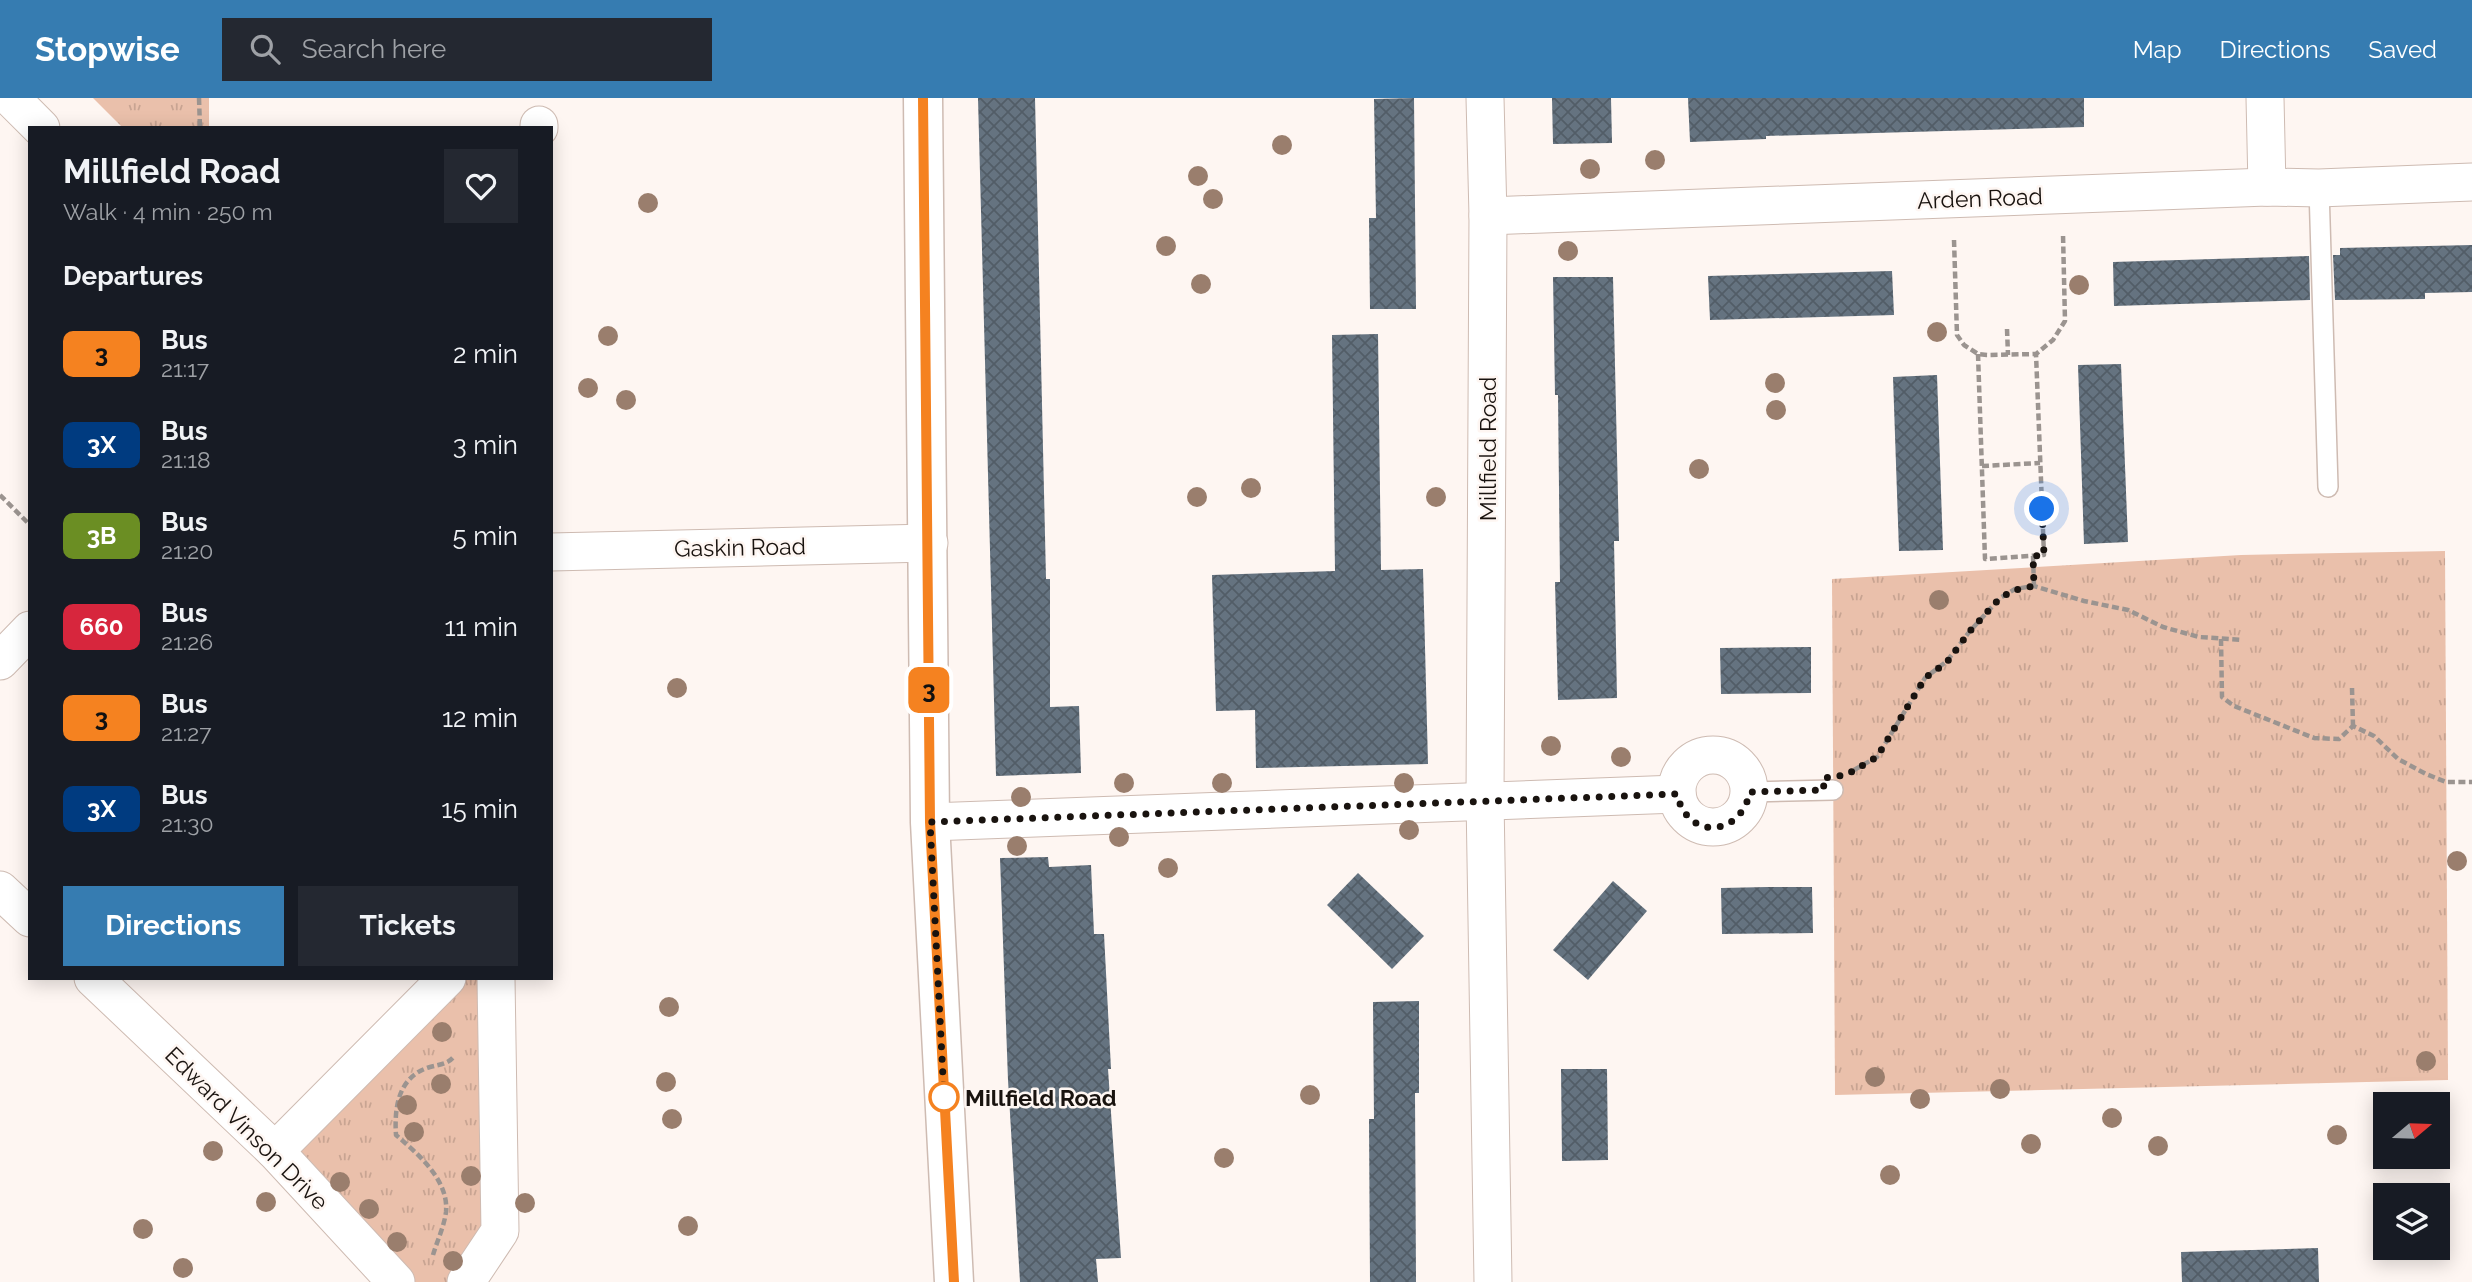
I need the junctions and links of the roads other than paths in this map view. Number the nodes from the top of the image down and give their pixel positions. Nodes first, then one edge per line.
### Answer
1 (11, 98) edge
2 (923, 98) edge
3 (1485, 98) edge
4 (2265, 98) edge
5 (39, 126) edge
6 (2472, 182) edge
7 (2267, 187) junction
8 (2319, 188) junction
9 (1488, 216) junction
10 (2328, 487) dead end
11 (929, 543) junction
12 (553, 552) edge
13 (28, 632) edge
14 (0, 661) edge
15 (1828, 790) road end
16 (1750, 792) junction
17 (1677, 794) junction
18 (1485, 799) junction
19 (930, 822) junction
20 (0, 890) edge
21 (28, 916) edge
22 (95, 980) edge
23 (445, 980) edge
24 (496, 980) edge
25 (275, 1151) junction
26 (396, 1282) edge
27 (466, 1282) edge
28 (954, 1282) edge
29 (1493, 1282) edge

1 - 5 street
2 - 11 main road
3 - 9 street, Millfield Road
4 - 7 street
6 - 8 street, Arden Road
7 - 8 street, Arden Road
7 - 9 street, Arden Road
8 - 10 lane
9 - 18 street, Millfield Road
11 - 12 street, Gaskin Road
11 - 19 main road
13 - 14 street
15 - 16 lane
16 - 17 street
16 - 17 street
17 - 18 street
18 - 19 street
18 - 29 street, Millfield Road
19 - 28 main road
20 - 21 street
22 - 25 street, Edward Vinson Drive
23 - 25 street
24 - 27 street
25 - 26 street, Edward Vinson Drive

